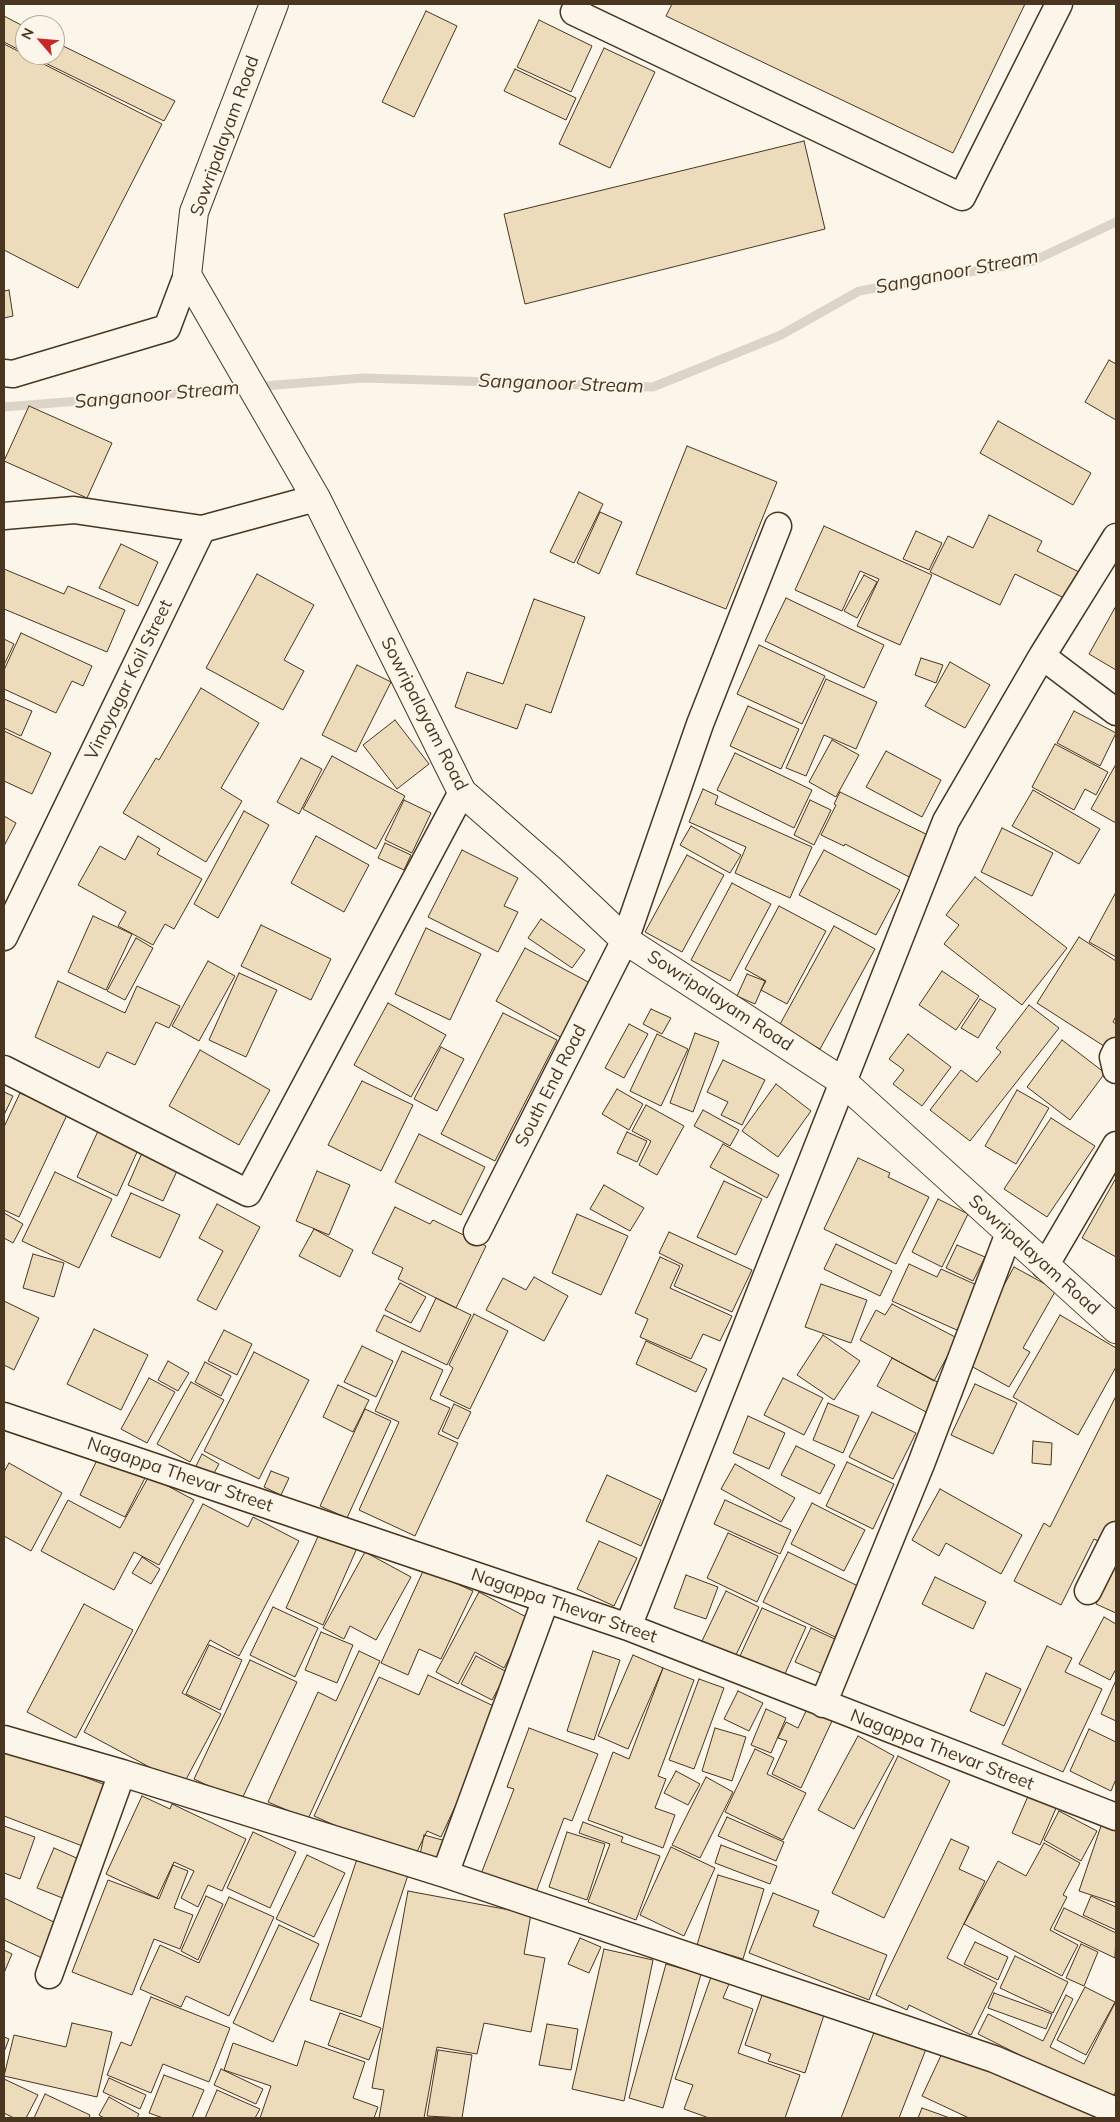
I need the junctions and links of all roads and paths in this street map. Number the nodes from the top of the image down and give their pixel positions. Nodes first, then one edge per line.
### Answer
1 (274, 4) edge
2 (578, 4) edge
3 (1059, 4) edge
4 (186, 275) junction
5 (4, 373) edge
6 (316, 498) junction
7 (4, 516) edge
8 (778, 526) dead end
9 (202, 529) junction
10 (1116, 537) edge
11 (1042, 656) junction
12 (1116, 712) edge
13 (462, 792) junction
14 (4, 937) edge
15 (625, 940) junction
16 (1116, 1051) edge
17 (4, 1069) edge
18 (1116, 1070) edge
19 (842, 1081) junction
20 (1116, 1144) edge
21 (478, 1232) dead end
22 (1009, 1233) junction
23 (1046, 1266) junction
24 (1116, 1329) edge
25 (4, 1416) edge
26 (1116, 1535) edge
27 (1088, 1591) dead end
28 (546, 1599) junction
29 (628, 1627) junction
30 (823, 1704) junction
31 (4, 1739) edge
32 (122, 1773) junction
33 (1116, 1817) edge
34 (445, 1874) junction
35 (49, 1975) dead end
36 (1116, 2110) edge

1 - 4 street, Sowripalayam Road
2 - 3 street
4 - 5 street
4 - 6 street, Sowripalayam Road
6 - 9 street
6 - 13 street, Sowripalayam Road
7 - 9 street
8 - 15 street, South End Road
9 - 14 street, Vinayagar Koil Street
10 - 11 street
11 - 12 street
11 - 19 street
13 - 15 street, Sowripalayam Road
13 - 17 street
15 - 19 street, Sowripalayam Road
15 - 21 street, South End Road
16 - 18 street
19 - 22 street, Sowripalayam Road
19 - 29 street
20 - 23 street
22 - 23 street, Sowripalayam Road
22 - 30 street
23 - 24 street, Sowripalayam Road
25 - 28 street, Nagappa Thevar Street
26 - 27 street
28 - 29 street, Nagappa Thevar Street
28 - 34 street
29 - 30 street, Nagappa Thevar Street
30 - 33 street, Nagappa Thevar Street
31 - 32 street
32 - 34 street
32 - 35 street
34 - 36 street

